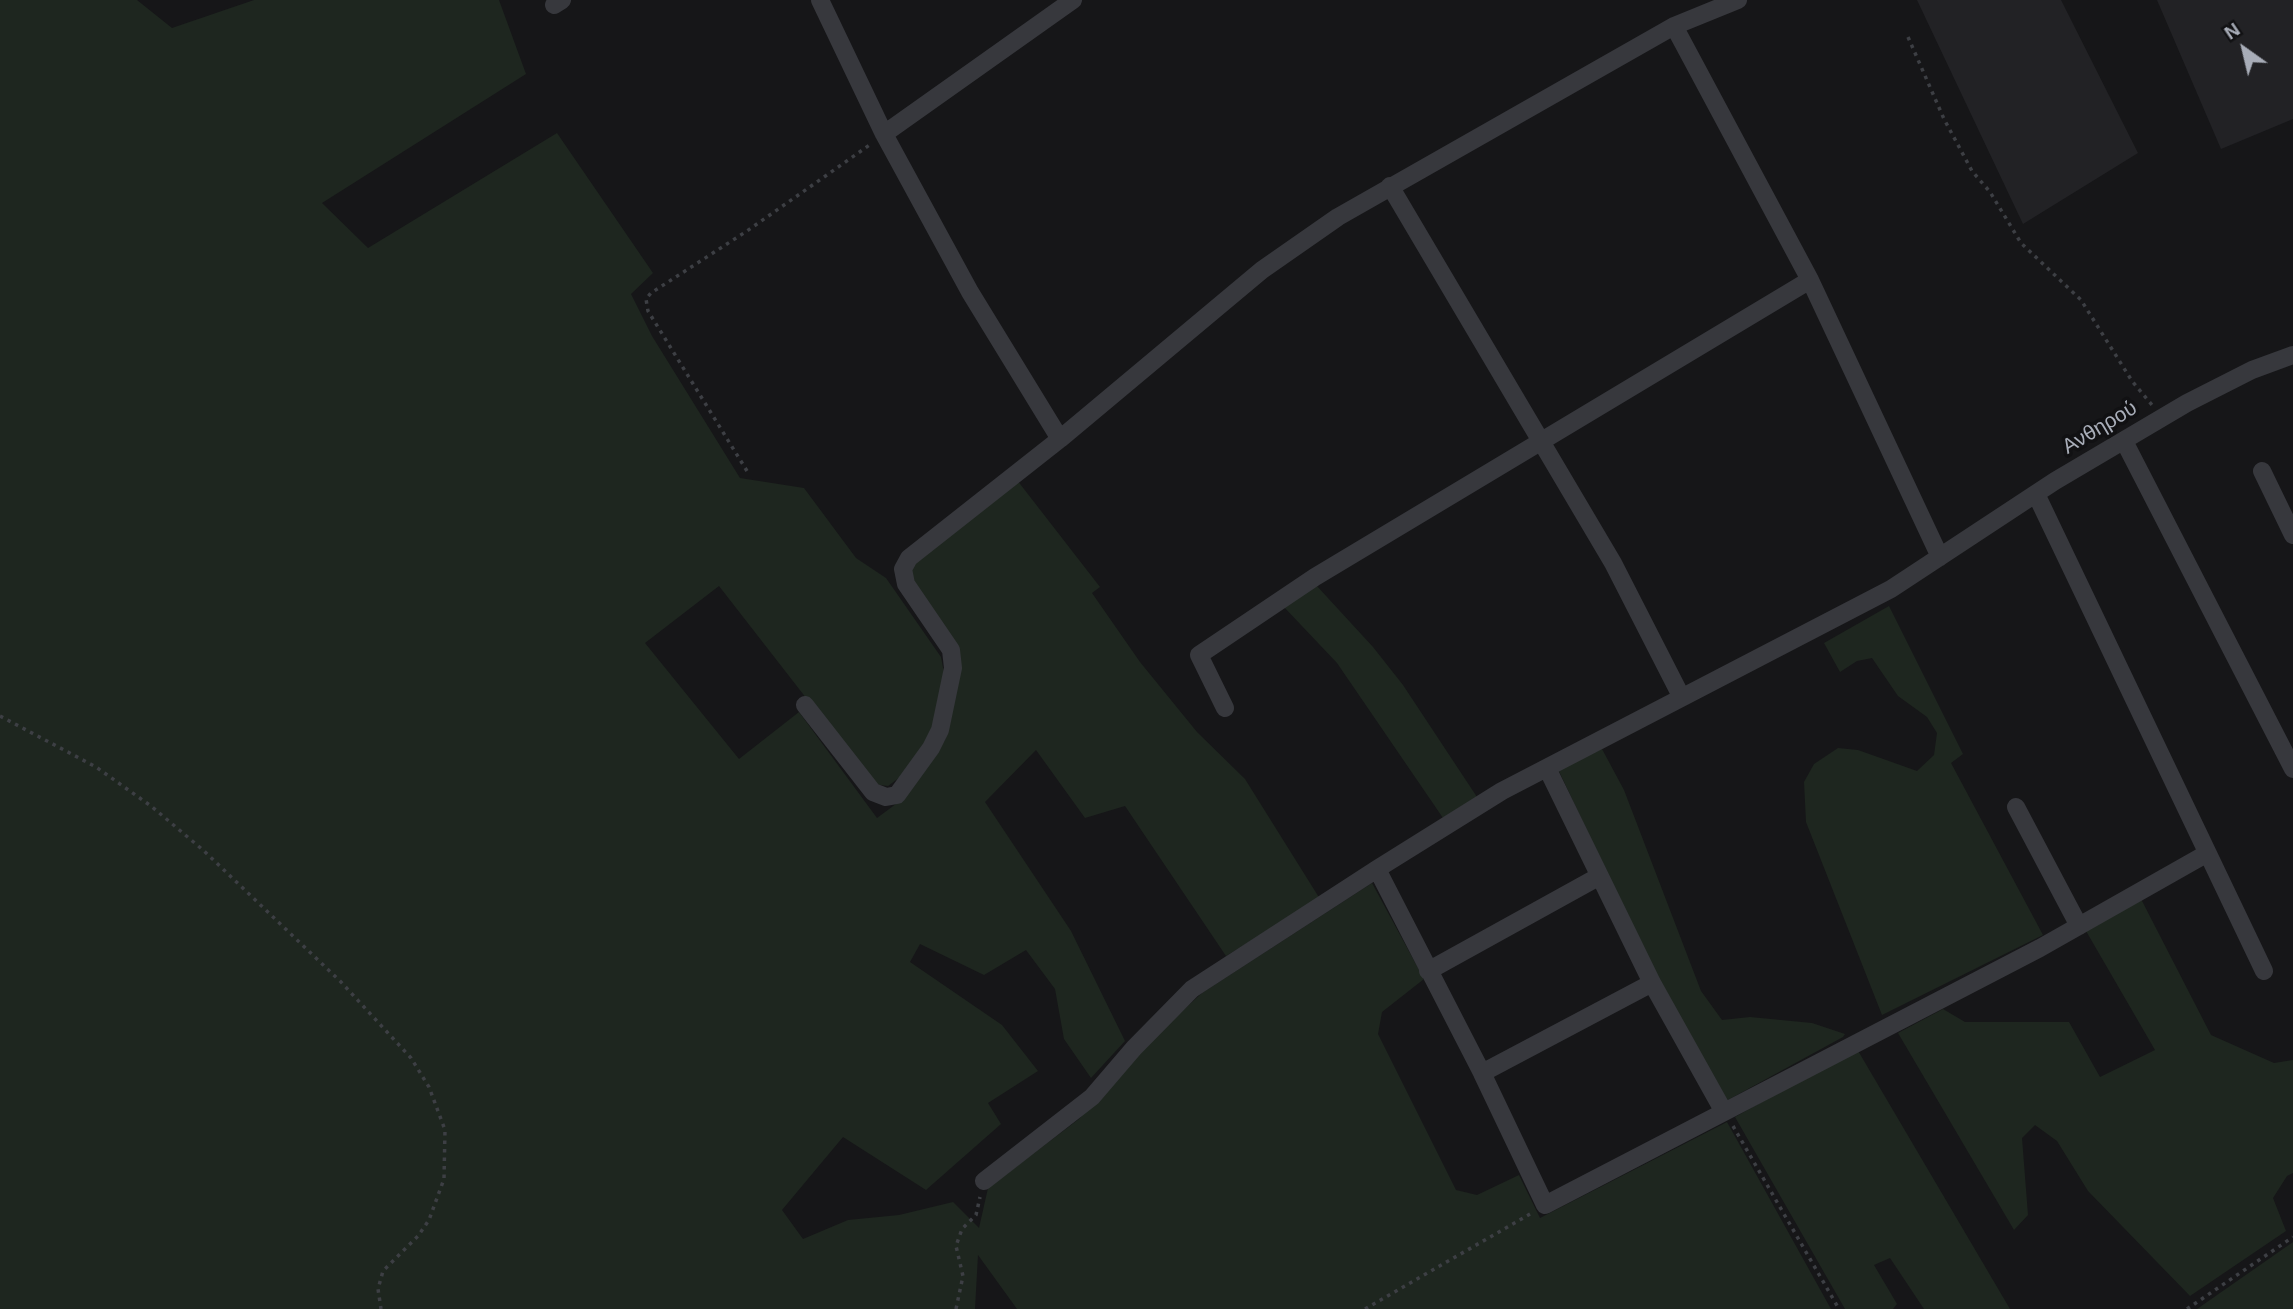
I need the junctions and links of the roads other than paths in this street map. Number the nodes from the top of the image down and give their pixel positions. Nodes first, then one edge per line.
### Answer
1 (820, 0) edge
2 (1073, 0) edge
3 (1738, 0) edge
4 (1674, 26) junction
5 (884, 134) junction
6 (1390, 186) junction
7 (1810, 280) junction
8 (2293, 355) edge
9 (1060, 439) junction
10 (2124, 441) junction
11 (1542, 442) junction
12 (2262, 471) dead end
13 (2036, 494) junction
14 (2293, 535) edge
15 (1940, 557) junction
16 (1681, 696) junction
17 (805, 705) dead end
18 (1225, 708) dead end
19 (1547, 768) junction
20 (2293, 769) edge
21 (2016, 807) dead end
22 (2206, 854) junction
23 (1377, 869) junction
24 (1598, 877) junction
25 (2079, 926) junction
26 (1428, 971) junction
27 (2264, 971) dead end
28 (1652, 984) junction
29 (1482, 1073) junction
30 (1724, 1112) junction
31 (984, 1181) road end

1 - 5 street
2 - 5 street
3 - 4 street
4 - 6 street
4 - 7 street
5 - 9 street
6 - 9 street
6 - 11 street
7 - 11 street
7 - 15 street
8 - 10 street, Ανθηρού
9 - 17 street
10 - 13 street, Ανθηρού
10 - 20 street
11 - 16 street
11 - 18 street
12 - 14 street
13 - 15 street, Ανθηρού
13 - 22 street
15 - 16 street, Ανθηρού
16 - 19 street, Ανθηρού
19 - 23 street, Ανθηρού
19 - 24 street
21 - 25 street
22 - 25 street
22 - 27 street
23 - 26 street
23 - 31 street, Ανθηρού
24 - 26 street
24 - 28 street
25 - 30 street
26 - 29 street
28 - 29 street
28 - 30 street
29 - 30 street

